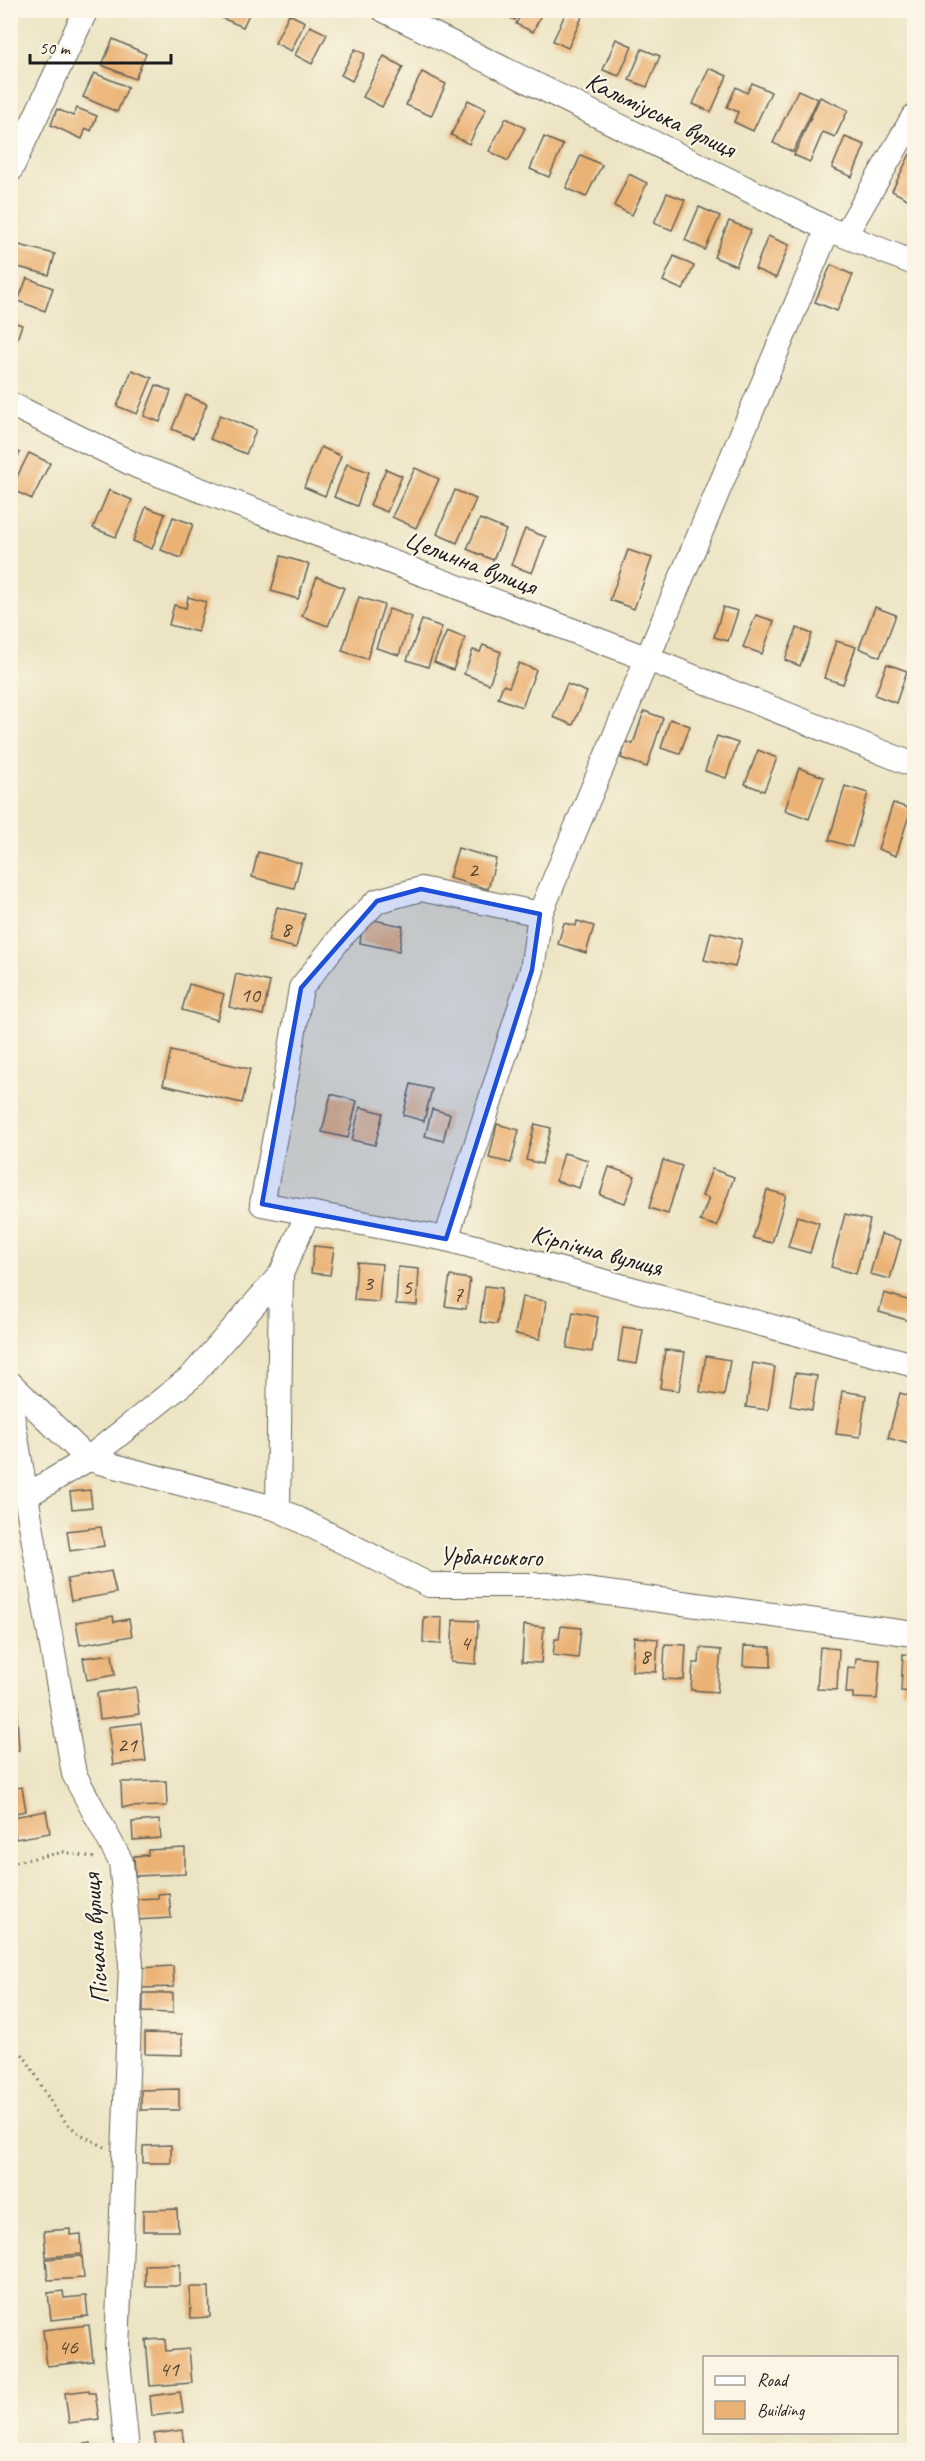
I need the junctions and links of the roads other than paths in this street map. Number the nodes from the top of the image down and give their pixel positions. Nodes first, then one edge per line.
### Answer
1 (86, 10) edge
2 (384, 10) edge
3 (915, 116) edge
4 (10, 171) edge
5 (837, 232) junction
6 (915, 263) edge
7 (10, 404) edge
8 (648, 659) junction
9 (915, 765) edge
10 (540, 914) junction
11 (308, 1213) junction
12 (446, 1239) junction
13 (281, 1274) junction
14 (915, 1365) edge
15 (10, 1383) edge
16 (10, 1403) edge
17 (88, 1459) junction
18 (26, 1496) junction
19 (278, 1509) junction
20 (915, 1634) edge
21 (127, 2451) edge

1 - 4 street
2 - 5 street, Кальміуська вулиця
3 - 5 street
5 - 6 street, Кальміуська вулиця
5 - 8 street
7 - 8 street, Целинна вулиця
8 - 9 street, Целинна вулиця
8 - 10 street
10 - 11 street, Кiрпiчна вулиця
10 - 12 street
11 - 12 street, Кiрпiчна вулиця
11 - 13 street
12 - 14 street, Кiрпiчна вулиця
13 - 17 street
13 - 19 street
15 - 17 street, Урбанського
16 - 18 street, Пiсчана вулиця
17 - 18 street
17 - 19 street, Урбанського
18 - 21 street, Пiсчана вулиця
19 - 20 street, Урбанського

